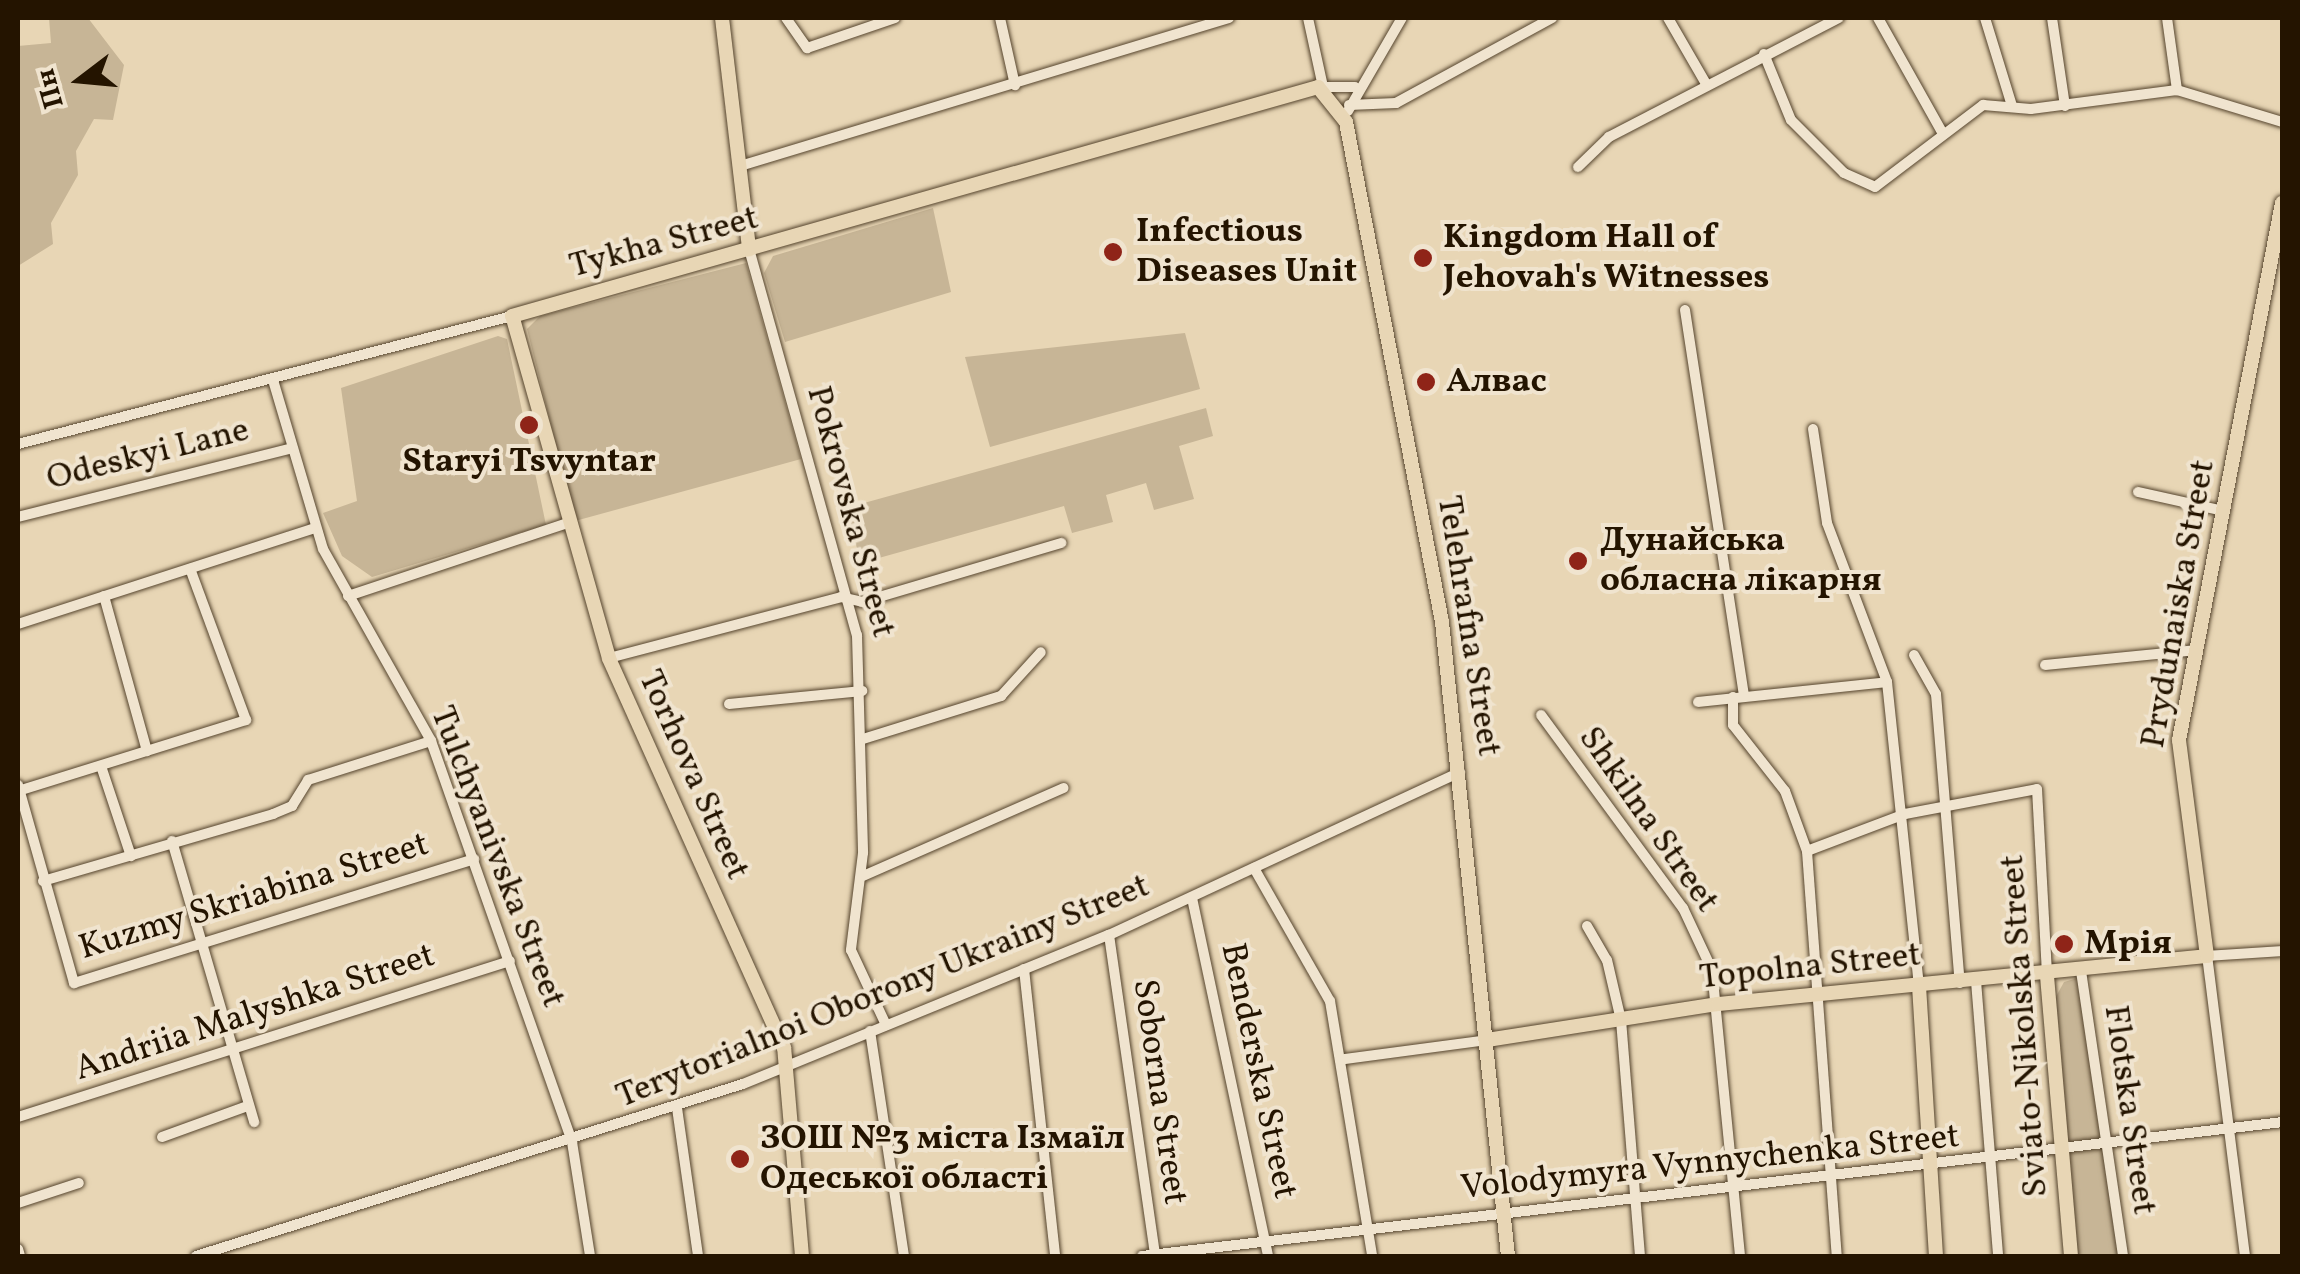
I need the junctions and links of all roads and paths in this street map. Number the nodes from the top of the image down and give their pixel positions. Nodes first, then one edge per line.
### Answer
1 (722, 18) edge
2 (786, 18) edge
3 (1000, 18) edge
4 (1229, 18) edge
5 (1308, 18) edge
6 (1402, 18) edge
7 (1552, 18) edge
8 (1668, 18) edge
9 (1839, 18) edge
10 (1878, 18) edge
11 (1985, 18) edge
12 (2052, 18) edge
13 (2167, 18) edge
14 (887, 19) edge
15 (1764, 54) junction
16 (1705, 82) junction
17 (1015, 85) junction
18 (1355, 87) junction
19 (1323, 88) junction
20 (2177, 90) junction
21 (1349, 105) junction
22 (2012, 106) junction
23 (2066, 106) junction
24 (1346, 122) junction
25 (2282, 122) edge
26 (1943, 134) junction
27 (740, 166) junction
28 (1578, 167) dead end
29 (2282, 203) edge
30 (749, 249) junction
31 (1685, 310) dead end
32 (512, 316) junction
33 (272, 380) junction
34 (1813, 429) dead end
35 (18, 444) edge
36 (292, 448) junction
37 (2138, 492) dead end
38 (2224, 511) junction
39 (18, 517) edge
40 (565, 524) junction
41 (316, 528) junction
42 (1061, 543) dead end
43 (190, 568) junction
44 (104, 596) junction
45 (348, 596) junction
46 (851, 604) junction
47 (18, 624) edge
48 (2197, 650) junction
49 (1041, 652) dead end
50 (1914, 654) dead end
51 (609, 658) junction
52 (2045, 665) dead end
53 (1888, 682) junction
54 (862, 692) junction
55 (1739, 696) junction
56 (1698, 702) dead end
57 (730, 704) dead end
58 (1541, 714) dead end
59 (863, 739) junction
60 (431, 741) junction
61 (147, 751) junction
62 (101, 766) junction
63 (1460, 772) junction
64 (1063, 788) dead end
65 (18, 789) edge
66 (1945, 806) junction
67 (1905, 814) junction
68 (172, 841) junction
69 (1807, 851) junction
70 (131, 856) junction
71 (474, 859) junction
72 (1254, 868) junction
73 (862, 876) junction
74 (43, 881) junction
75 (1192, 898) junction
76 (1587, 926) dead end
77 (1109, 935) junction
78 (208, 947) junction
79 (2282, 951) edge
80 (2206, 956) junction
81 (510, 961) junction
82 (1024, 969) junction
83 (2081, 971) junction
84 (2047, 976) junction
85 (1968, 982) junction
86 (1919, 986) junction
87 (1818, 996) junction
88 (1718, 1004) junction
89 (1621, 1020) junction
90 (886, 1025) junction
91 (870, 1031) junction
92 (1486, 1040) junction
93 (237, 1049) junction
94 (1345, 1059) junction
95 (789, 1064) junction
96 (245, 1107) junction
97 (677, 1108) junction
98 (18, 1116) edge
99 (254, 1122) dead end
100 (2282, 1122) edge
101 (2228, 1130) junction
102 (162, 1137) dead end
103 (572, 1142) junction
104 (2104, 1144) junction
105 (2063, 1150) junction
106 (1991, 1159) junction
107 (1930, 1167) junction
108 (1832, 1176) junction
109 (79, 1183) dead end
110 (1735, 1190) junction
111 (1634, 1198) junction
112 (18, 1203) edge
113 (1504, 1214) junction
114 (1370, 1229) junction
115 (1267, 1242) junction
116 (18, 1249) edge
117 (237, 1250) edge
118 (20, 1256) edge
119 (196, 1256) edge
120 (590, 1256) edge
121 (698, 1256) edge
122 (802, 1256) edge
123 (904, 1256) edge
124 (1055, 1256) edge
125 (1142, 1256) edge
126 (1155, 1256) edge
127 (1268, 1256) edge
128 (1372, 1256) edge
129 (1508, 1256) edge
130 (1640, 1256) edge
131 (1740, 1256) edge
132 (1837, 1256) edge
133 (1936, 1256) edge
134 (1998, 1256) edge
135 (2072, 1256) edge
136 (2123, 1256) edge
137 (2245, 1256) edge

1 - 27 main road
2 - 14 street
3 - 17 street
4 - 17 street
5 - 19 street, Telehrafna Street
6 - 18 street
7 - 21 street
8 - 16 street
9 - 15 street
10 - 26 street
11 - 22 street
12 - 23 street
13 - 20 street
15 - 16 street
15 - 26 street
16 - 28 street
17 - 27 street
18 - 19 street
18 - 21 street
19 - 24 main road, Telehrafna Street
19 - 30 main road, Tykha Street
20 - 23 street
20 - 25 street
21 - 24 street
22 - 23 street
22 - 26 street
24 - 63 main road, Telehrafna Street
27 - 30 main road
29 - 38 main road, Prydunaiska Street
30 - 32 main road, Tykha Street
30 - 46 street, Pokrovska Street
31 - 55 street
32 - 33 street, Tykha Street
32 - 40 main road, Torhova Street
33 - 35 street, Tykha Street
33 - 36 street, Tulchyanivska Street
34 - 53 street
36 - 39 street, Odeskyi Lane
36 - 41 street, Tulchyanivska Street
37 - 38 street
38 - 48 main road, Prydunaiska Street
40 - 45 street
40 - 51 main road, Torhova Street
41 - 43 street
41 - 45 street, Tulchyanivska Street
42 - 46 street
43 - 44 street
43 - 61 street
44 - 47 street
44 - 61 street
45 - 60 street, Tulchyanivska Street
46 - 51 street
46 - 54 street, Pokrovska Street
48 - 52 street
48 - 80 main road, Prydunaiska Street
49 - 59 street
50 - 66 street
51 - 95 main road, Torhova Street
53 - 55 street
53 - 67 street
54 - 57 street
54 - 59 street, Pokrovska Street
55 - 56 street
55 - 69 street
58 - 88 street, Shkilna Street
59 - 73 street, Pokrovska Street
60 - 68 street
60 - 71 street, Tulchyanivska Street
61 - 62 street
62 - 65 street
62 - 70 street
63 - 72 street, Terytorialnoi Oborony Ukrainy Street
63 - 92 main road, Telehrafna Street
64 - 73 street
65 - 74 street, Kuzmy Skriabina Street
66 - 67 street
66 - 84 street, Sviato-Nikolska Street
66 - 85 street
67 - 69 street
67 - 86 street
68 - 70 street
68 - 78 street
69 - 87 street
70 - 74 street
71 - 78 street, Kuzmy Skriabina Street
71 - 81 street, Tulchyanivska Street
72 - 75 street, Terytorialnoi Oborony Ukrainy Street
72 - 94 street
73 - 90 street, Pokrovska Street
74 - 78 street, Kuzmy Skriabina Street
75 - 77 street, Terytorialnoi Oborony Ukrainy Street
75 - 115 street, Benderska Street
76 - 89 street
77 - 82 street, Terytorialnoi Oborony Ukrainy Street
77 - 126 street, Soborna Street
78 - 93 street
79 - 80 street, Topolna Street
80 - 83 main road, Topolna Street
80 - 101 street, Prydunaiska Street
81 - 93 street, Andriia Malyshka Street
81 - 103 street, Tulchyanivska Street
82 - 90 street, Terytorialnoi Oborony Ukrainy Street
82 - 124 street
83 - 84 main road, Topolna Street
83 - 104 street, Flotska Street
84 - 85 main road, Topolna Street
84 - 105 main road, Sviato-Nikolska Street
85 - 86 main road, Topolna Street
85 - 106 street
86 - 87 main road, Topolna Street
86 - 107 main road
87 - 88 main road, Topolna Street
87 - 108 street
88 - 89 main road, Topolna Street
88 - 110 street, Shkilna Street
89 - 92 main road, Topolna Street
89 - 111 street
90 - 91 street, Terytorialnoi Oborony Ukrainy Street
91 - 95 street, Terytorialnoi Oborony Ukrainy Street
91 - 123 street
92 - 94 street, Topolna Street
92 - 113 main road, Telehrafna Street
93 - 96 street
93 - 98 street, Andriia Malyshka Street
94 - 114 street
95 - 97 street, Terytorialnoi Oborony Ukrainy Street
95 - 122 main road, Torhova Street
96 - 99 street
96 - 102 street
97 - 103 street, Terytorialnoi Oborony Ukrainy Street
97 - 121 street
100 - 101 street, Volodymyra Vynnychenka Street
101 - 104 street, Volodymyra Vynnychenka Street
101 - 137 street, Prydunaiska Street
103 - 117 street, Terytorialnoi Oborony Ukrainy Street
103 - 120 street, Tulchyanivska Street
104 - 105 street, Volodymyra Vynnychenka Street
104 - 136 street, Flotska Street
105 - 106 street, Volodymyra Vynnychenka Street
105 - 135 main road, Sviato-Nikolska Street
106 - 107 street, Volodymyra Vynnychenka Street
106 - 134 street
107 - 108 street, Volodymyra Vynnychenka Street
107 - 133 main road
108 - 110 street, Volodymyra Vynnychenka Street
108 - 132 street
109 - 112 street
110 - 111 street, Volodymyra Vynnychenka Street
110 - 131 street, Shkilna Street
111 - 113 street, Volodymyra Vynnychenka Street
111 - 130 street
113 - 114 street, Volodymyra Vynnychenka Street
113 - 129 main road, Telehrafna Street
114 - 115 street, Volodymyra Vynnychenka Street
114 - 128 street
115 - 126 street, Volodymyra Vynnychenka Street
115 - 127 street, Benderska Street
116 - 118 street
117 - 119 street, Terytorialnoi Oborony Ukrainy Street
125 - 126 street, Volodymyra Vynnychenka Street

